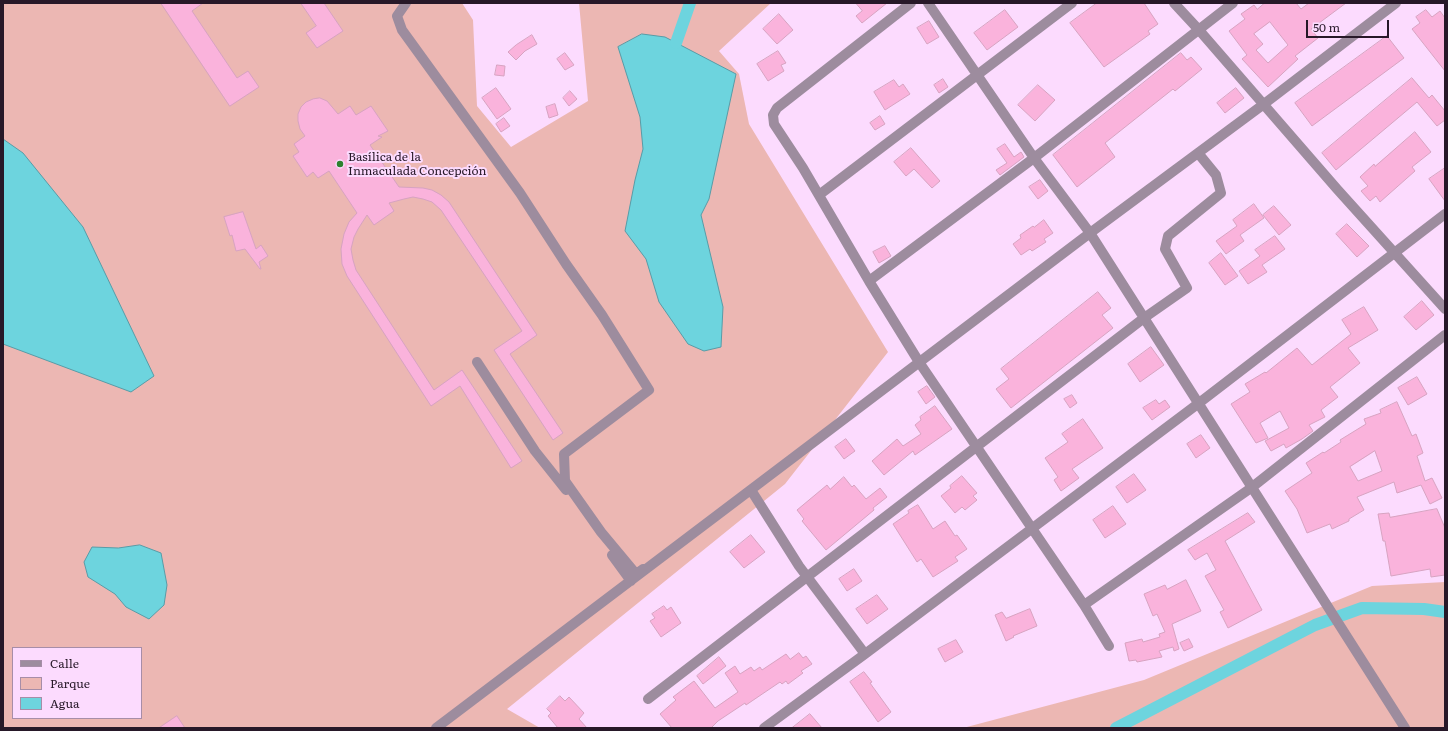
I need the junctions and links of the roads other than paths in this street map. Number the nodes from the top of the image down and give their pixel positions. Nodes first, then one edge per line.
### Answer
1 (406, 3) edge
2 (911, 3) edge
3 (928, 3) edge
4 (1072, 3) edge
5 (1174, 3) edge
6 (1233, 3) edge
7 (1396, 3) edge
8 (1199, 30) junction
9 (977, 75) junction
10 (1264, 104) junction
11 (1198, 153) junction
12 (1034, 158) junction
13 (819, 195) junction
14 (1445, 214) edge
15 (1090, 233) junction
16 (1394, 253) junction
17 (869, 281) junction
18 (1445, 309) edge
19 (1144, 318) junction
20 (1445, 335) edge
21 (477, 362) dead end
22 (919, 362) junction
23 (1199, 403) junction
24 (976, 447) junction
25 (793, 458) junction
26 (1251, 488) junction
27 (750, 490) junction
28 (1031, 528) junction
29 (806, 576) junction
30 (631, 581) junction
31 (1084, 605) junction
32 (1110, 646) dead end
33 (865, 654) junction
34 (648, 698) dead end
35 (436, 728) edge
36 (764, 728) edge
37 (1405, 728) edge

1 - 25 street
2 - 13 street
3 - 9 street
4 - 9 street
5 - 8 street
6 - 8 street
7 - 10 street
8 - 10 street
8 - 12 street
9 - 12 street
9 - 13 street
10 - 11 street
10 - 16 street
11 - 15 street
11 - 19 street
12 - 15 street
12 - 17 street
13 - 17 street
14 - 16 street
15 - 19 street
15 - 22 street
16 - 18 street
16 - 23 street
17 - 22 street
19 - 23 street
19 - 24 street
20 - 26 street
21 - 30 street
22 - 24 street
22 - 25 street
23 - 26 street
23 - 28 street
24 - 28 street
24 - 29 street
25 - 27 street
26 - 31 street
26 - 37 street
27 - 29 street
27 - 30 street
28 - 31 street
28 - 33 street
29 - 33 street
29 - 34 street
30 - 35 street
31 - 32 street
33 - 36 street

